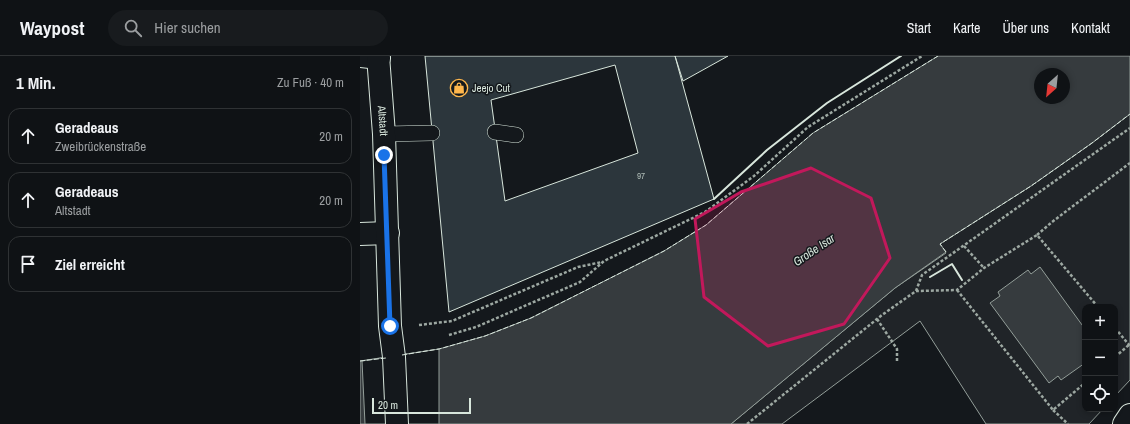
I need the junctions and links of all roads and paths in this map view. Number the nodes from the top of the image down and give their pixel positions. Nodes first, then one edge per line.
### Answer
1 (922, 56) edge
2 (372, 57) edge
3 (1130, 128) edge
4 (496, 132) dead end
5 (432, 133) dead end
6 (384, 134) junction
7 (516, 135) dead end
8 (1130, 163) edge
9 (388, 233) junction
10 (360, 234) edge
11 (1037, 235) junction
12 (964, 246) junction
13 (604, 261) junction
14 (984, 268) junction
15 (957, 290) junction
16 (916, 291) junction
17 (1095, 304) edge
18 (877, 319) junction
19 (390, 326) junction
20 (1118, 331) edge
21 (449, 335) dead end
22 (1130, 345) edge
23 (1118, 355) edge
24 (896, 361) dead end
25 (1082, 386) edge
26 (1053, 410) junction
27 (1130, 416) edge
28 (398, 424) edge
29 (747, 424) edge
30 (1068, 424) edge
31 (1124, 424) edge

1 - 13 path
2 - 6 street, Altstadt
3 - 12 path
4 - 7 lane
5 - 6 lane
6 - 9 street, Altstadt
8 - 11 path
9 - 10 street
9 - 19 street, Altstadt
11 - 14 path
11 - 17 path
12 - 14 path
12 - 16 path
13 - 19 path
13 - 21 path
14 - 15 path
15 - 16 path
15 - 26 path
16 - 18 path
18 - 24 path
18 - 29 path
19 - 28 street, Altstadt
20 - 22 path
22 - 23 path
25 - 26 path
26 - 30 path
27 - 31 street

